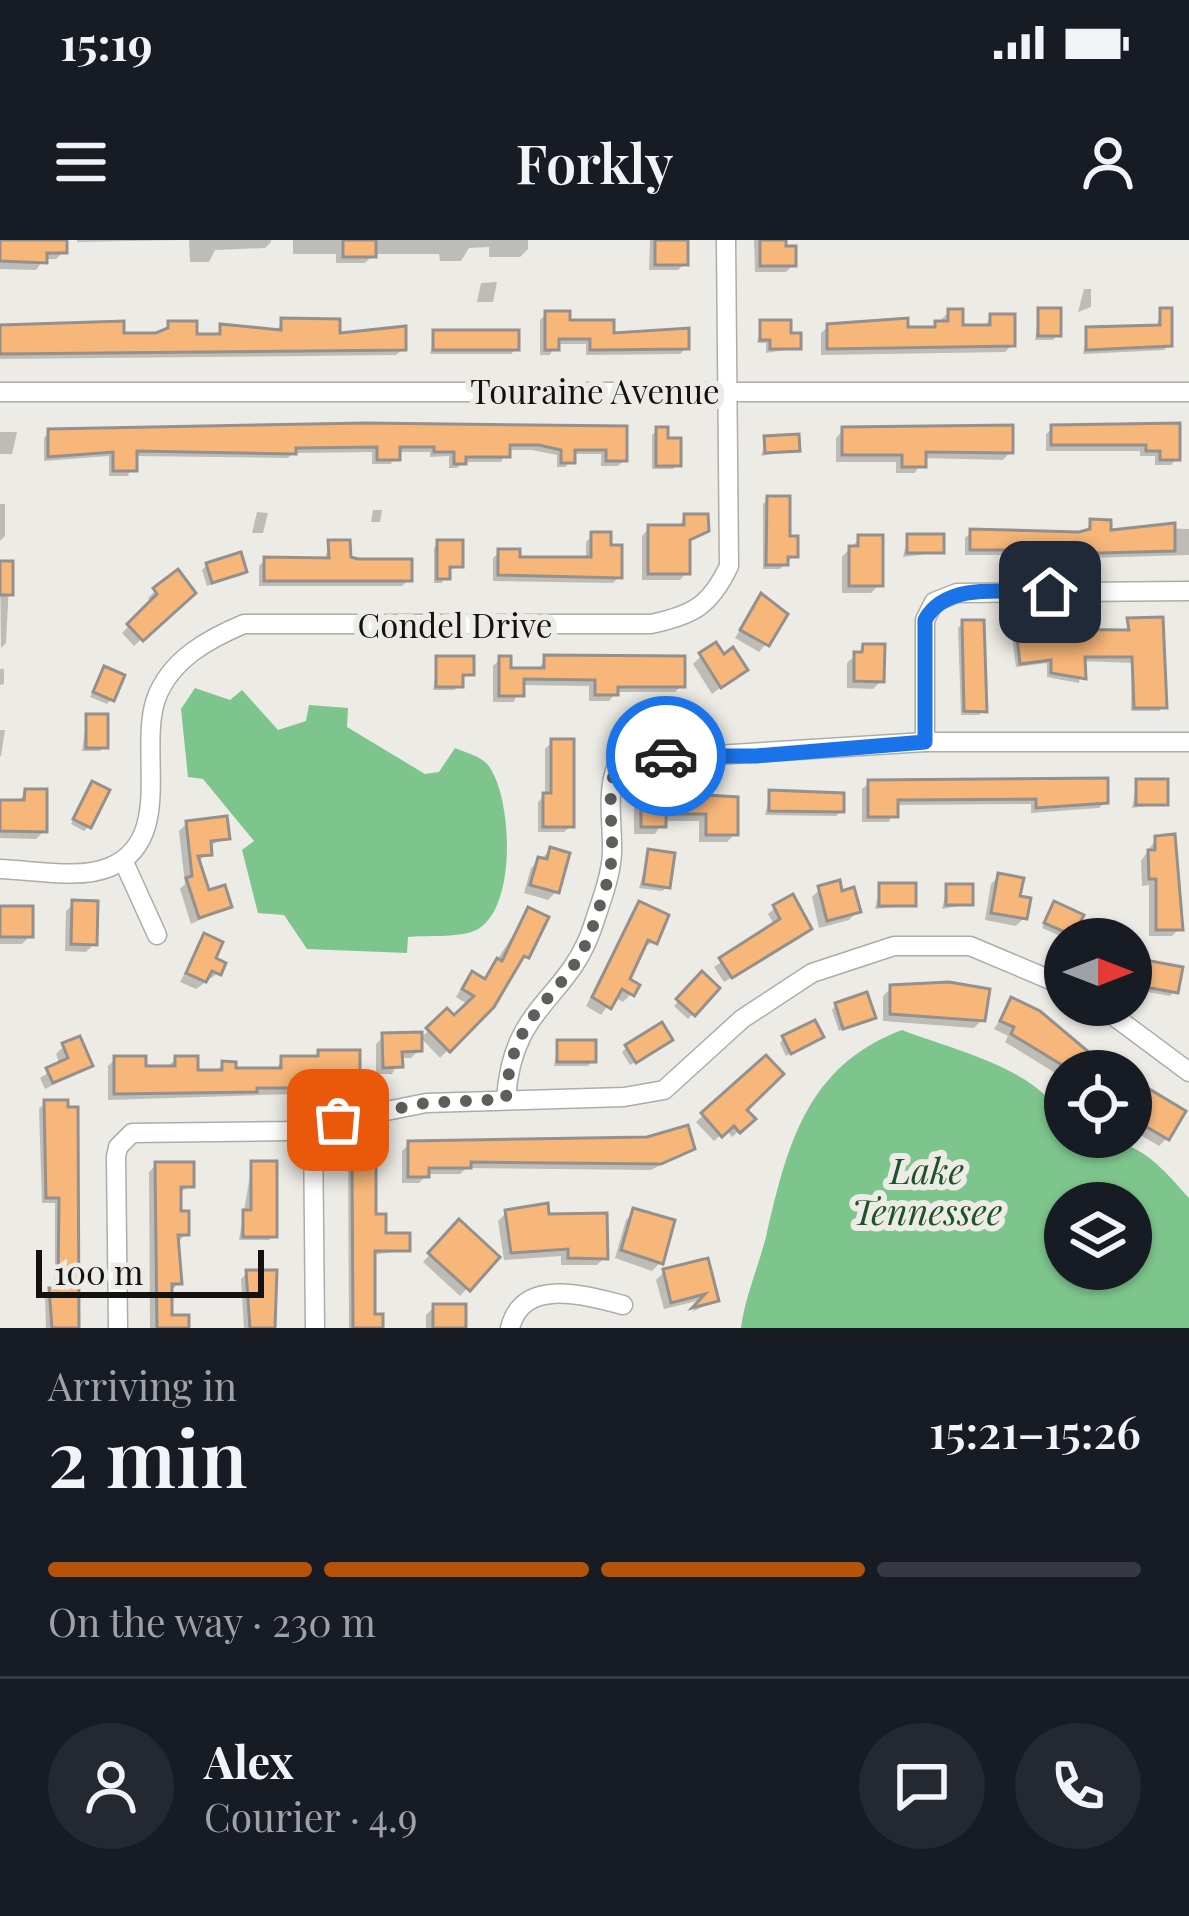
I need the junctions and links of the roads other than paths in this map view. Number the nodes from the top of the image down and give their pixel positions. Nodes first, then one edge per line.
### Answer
1 (726, 240) edge
2 (726, 389) junction
3 (0, 392) edge
4 (1189, 392) edge
5 (1189, 591) edge
6 (925, 742) junction
7 (1189, 742) edge
8 (123, 860) junction
9 (0, 869) edge
10 (157, 935) dead end
11 (1044, 977) edge
12 (1130, 1026) edge
13 (1186, 1063) edge
14 (506, 1099) junction
15 (313, 1126) junction
16 (623, 1305) dead end
17 (118, 1328) edge
18 (315, 1328) edge
19 (510, 1328) edge

1 - 2 street, Condel Drive
2 - 3 street, Touraine Avenue
2 - 4 street, Touraine Avenue
2 - 8 street, Condel Drive
5 - 6 street
6 - 7 street
6 - 14 street
8 - 9 street
8 - 10 street
11 - 14 street
12 - 13 street
14 - 15 street
15 - 17 street
15 - 18 street
16 - 19 street

